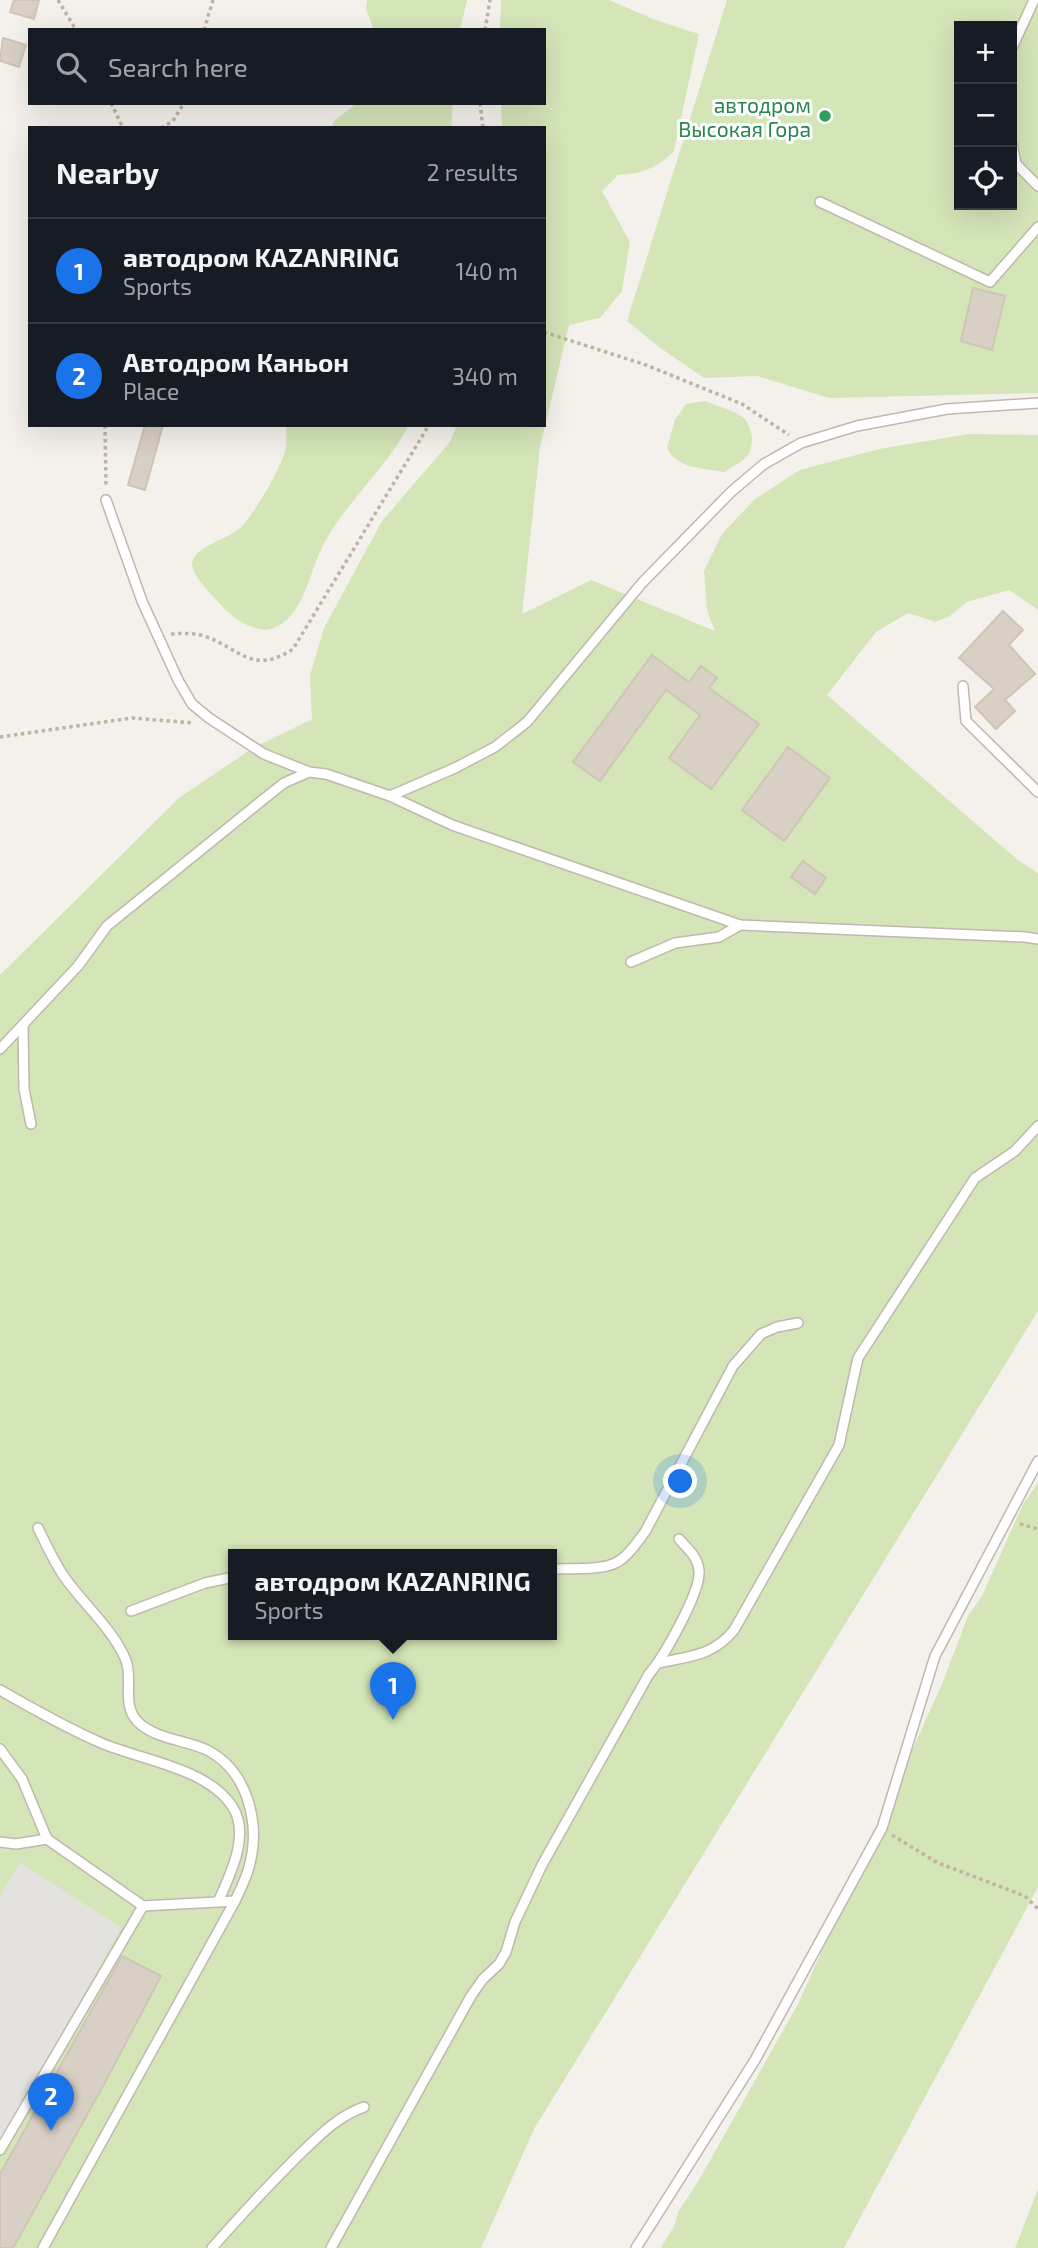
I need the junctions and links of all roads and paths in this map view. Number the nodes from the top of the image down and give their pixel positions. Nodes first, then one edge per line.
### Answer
1 (58, 0) edge
2 (213, 0) edge
3 (490, 0) edge
4 (1034, 0) edge
5 (75, 28) edge
6 (205, 28) edge
7 (485, 28) edge
8 (1017, 37) edge
9 (112, 105) edge
10 (183, 105) edge
11 (480, 105) edge
12 (122, 126) edge
13 (164, 126) edge
14 (483, 126) edge
15 (1013, 147) edge
16 (1038, 186) edge
17 (820, 202) dead end
18 (1038, 227) edge
19 (546, 333) edge
20 (1038, 402) edge
21 (105, 427) edge
22 (428, 427) edge
23 (801, 443) junction
24 (106, 500) joint
25 (158, 635) junction
26 (964, 685) dead end
27 (209, 718) junction
28 (0, 737) edge
29 (309, 772) junction
30 (1038, 792) edge
31 (390, 796) junction
32 (740, 925) junction
33 (1038, 939) edge
34 (631, 962) dead end
35 (23, 1025) junction
36 (0, 1049) edge
37 (31, 1124) dead end
38 (1038, 1126) edge
39 (798, 1323) dead end
40 (1038, 1461) edge
41 (1006, 1521) junction
42 (38, 1528) dead end
43 (1038, 1529) edge
44 (679, 1539) dead end
45 (557, 1569) edge
46 (228, 1578) edge
47 (131, 1611) dead end
48 (659, 1663) junction
49 (0, 1690) edge
50 (0, 1749) edge
51 (882, 1828) junction
52 (47, 1839) junction
53 (0, 1842) edge
54 (235, 1901) junction
55 (218, 1902) junction
56 (143, 1906) junction
57 (1038, 1909) edge
58 (364, 2107) dead end
59 (0, 2150) edge
60 (43, 2248) edge
61 (212, 2248) edge
62 (331, 2248) edge
63 (636, 2248) edge

1 - 5 path
2 - 6 path
3 - 7 path
4 - 8 lane
9 - 12 path
10 - 13 path
11 - 14 path
15 - 16 lane
17 - 18 lane
19 - 23 path
20 - 23 lane
21 - 24 path
22 - 25 path
23 - 31 lane
24 - 25 lane
25 - 27 lane
26 - 30 lane
27 - 28 path
27 - 29 lane
29 - 31 lane
29 - 35 lane
31 - 32 lane
32 - 33 lane
32 - 34 lane
35 - 36 lane
35 - 37 lane
38 - 48 lane
39 - 45 lane
40 - 41 lane
41 - 43 path
41 - 51 lane
42 - 54 lane
44 - 48 lane
46 - 47 lane
48 - 62 lane
49 - 55 lane
50 - 52 lane
51 - 57 path
51 - 63 lane
52 - 53 lane
52 - 56 lane
54 - 55 lane
54 - 60 lane
55 - 56 lane
56 - 59 lane
58 - 61 lane

